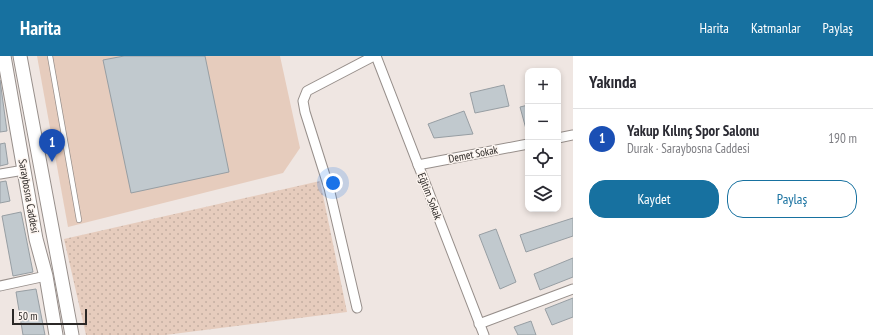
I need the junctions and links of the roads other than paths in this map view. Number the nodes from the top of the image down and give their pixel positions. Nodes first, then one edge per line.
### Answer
1 (4, 56) edge
2 (20, 56) edge
3 (50, 56) edge
4 (375, 56) edge
5 (573, 135) edge
6 (561, 137) edge
7 (525, 145) edge
8 (418, 165) junction
9 (24, 170) junction
10 (0, 174) edge
11 (78, 220) dead end
12 (46, 276) junction
13 (0, 286) edge
14 (573, 289) edge
15 (358, 308) dead end
16 (479, 324) junction
17 (56, 335) edge
18 (72, 335) edge
19 (484, 335) edge

1 - 9 main road, Saraybosna Caddesi
2 - 18 main road, Saraybosna Caddesi
3 - 11 lane
4 - 8 street, Eğitim Sokak
4 - 15 street
5 - 6 street
7 - 8 street, Demet Sokak
8 - 16 street, Eğitim Sokak
9 - 10 street
9 - 12 main road, Saraybosna Caddesi
12 - 13 street
12 - 17 main road, Saraybosna Caddesi
14 - 16 street
16 - 19 street, Eğitim Sokak

